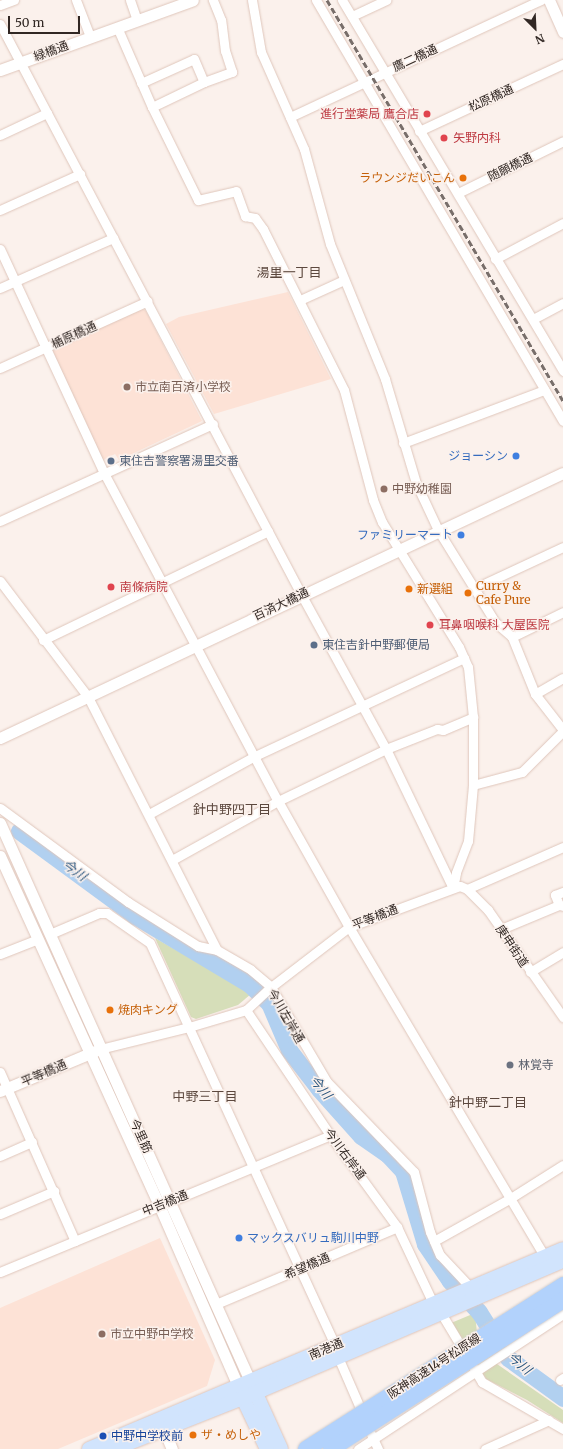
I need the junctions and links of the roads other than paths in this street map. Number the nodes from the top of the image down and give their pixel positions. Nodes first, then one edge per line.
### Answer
1 (14, 0) edge
2 (76, 0) edge
3 (130, 0) edge
4 (193, 0) edge
5 (213, 0) edge
6 (252, 0) edge
7 (316, 0) edge
8 (342, 0) edge
9 (387, 0) edge
10 (541, 0) edge
11 (548, 0) edge
12 (0, 5) edge
13 (352, 16) junction
14 (137, 20) junction
15 (0, 24) edge
16 (117, 27) junction
17 (563, 32) edge
18 (90, 37) junction
19 (20, 62) junction
20 (563, 64) edge
21 (0, 70) edge
22 (385, 72) junction
23 (204, 82) junction
24 (363, 83) junction
25 (141, 84) junction
26 (152, 107) junction
27 (47, 113) junction
28 (290, 117) junction
29 (419, 131) junction
30 (0, 135) edge
31 (563, 142) edge
32 (80, 174) junction
33 (458, 194) junction
34 (0, 210) edge
35 (563, 223) edge
36 (113, 238) junction
37 (0, 249) edge
38 (494, 259) junction
39 (344, 280) junction
40 (15, 282) junction
41 (0, 288) edge
42 (300, 300) junction
43 (148, 301) junction
44 (563, 303) edge
45 (533, 319) junction
46 (44, 348) junction
47 (0, 368) edge
48 (563, 371) edge
49 (544, 390) junction
50 (563, 421) edge
51 (213, 424) junction
52 (403, 443) junction
53 (104, 473) junction
54 (563, 473) edge
55 (0, 521) edge
56 (438, 530) junction
57 (268, 531) junction
58 (563, 547) edge
59 (398, 549) junction
60 (0, 581) edge
61 (161, 582) junction
62 (475, 588) junction
63 (301, 594) junction
64 (563, 612) edge
65 (512, 637) junction
66 (43, 640) junction
67 (195, 644) junction
68 (464, 658) junction
69 (563, 678) edge
70 (535, 694) junction
71 (88, 697) junction
72 (362, 705) junction
73 (473, 717) junction
74 (563, 730) edge
75 (0, 738) edge
76 (386, 749) junction
77 (254, 756) junction
78 (473, 785) junction
79 (278, 801) junction
80 (0, 808) edge
81 (149, 814) junction
82 (0, 823) edge
83 (563, 847) edge
84 (0, 856) edge
85 (172, 860) junction
86 (454, 888) junction
87 (467, 889) junction
88 (563, 892) edge
89 (561, 906) edge
90 (349, 927) junction
91 (501, 929) junction
92 (50, 934) junction
93 (38, 938) junction
94 (217, 950) junction
95 (563, 952) edge
96 (0, 954) edge
97 (530, 972) junction
98 (269, 989) junction
99 (246, 1010) junction
100 (563, 1017) edge
101 (189, 1028) junction
102 (100, 1049) junction
103 (88, 1054) junction
104 (0, 1072) edge
105 (4, 1090) edge
106 (330, 1135) junction
107 (32, 1142) junction
108 (0, 1156) edge
109 (563, 1165) edge
110 (252, 1166) junction
111 (54, 1191) junction
112 (509, 1199) junction
113 (171, 1201) junction
114 (159, 1206) junction
115 (0, 1214) edge
116 (397, 1227) junction
117 (75, 1241) junction
118 (434, 1241) junction
119 (563, 1249) edge
120 (553, 1261) edge
121 (298, 1269) junction
122 (0, 1272) edge
123 (563, 1285) edge
124 (465, 1295) junction
125 (563, 1300) edge
126 (216, 1304) junction
127 (437, 1308) junction
128 (563, 1314) edge
129 (336, 1351) junction
130 (475, 1370) junction
131 (246, 1389) junction
132 (549, 1420) junction
133 (163, 1428) junction
134 (563, 1429) edge
135 (374, 1439) junction
136 (89, 1449) edge
137 (114, 1449) edge
138 (172, 1449) edge
139 (267, 1449) edge
140 (281, 1449) edge
141 (306, 1449) edge
142 (331, 1449) edge
143 (358, 1449) edge
144 (378, 1449) edge
145 (485, 1449) edge

1 - 12 street
2 - 18 street
3 - 14 street
4 - 14 street, 緑橋通
5 - 23 street
6 - 28 street
7 - 24 street
8 - 13 street
9 - 13 street
10 - 22 street, 鷹二橋通
11 - 17 street
13 - 22 street
14 - 16 street, 緑橋通
15 - 19 street
16 - 18 street, 緑橋通
16 - 25 street
18 - 19 street, 緑橋通
19 - 21 street, 緑橋通
19 - 27 street
20 - 29 street, 松原橋通
22 - 24 street, 鷹二橋通
22 - 29 street
23 - 25 street
23 - 26 street
24 - 28 street, 鷹二橋通
24 - 49 street
25 - 26 street
26 - 42 street
27 - 30 street
27 - 32 street
28 - 39 street
29 - 33 street
31 - 33 street, 随願橋通
32 - 34 street
32 - 36 street
33 - 38 street
35 - 38 street
36 - 40 street
36 - 43 street
37 - 40 street
38 - 45 street
39 - 42 street
39 - 52 street
40 - 41 street
40 - 46 street
42 - 59 street
43 - 46 street, 楯原橋通
43 - 51 street
44 - 45 street
45 - 48 street
46 - 47 street, 楯原橋通
46 - 53 street
49 - 50 street
49 - 52 street
51 - 53 street
51 - 57 street
52 - 56 street
53 - 55 street
53 - 61 street
54 - 56 street, 百済大橋通
56 - 59 street, 百済大橋通
56 - 62 street
57 - 61 street
57 - 63 street
58 - 62 street
59 - 63 street, 百済大橋通
59 - 68 street
60 - 66 street
61 - 66 street
61 - 67 street
62 - 65 street
63 - 67 street, 百済大橋通
63 - 72 street
64 - 65 street
65 - 70 street
66 - 71 street
67 - 71 street, 百済大橋通
67 - 77 street
68 - 72 street
68 - 73 street
69 - 70 street
70 - 74 street
71 - 75 street, 百済大橋通
71 - 81 street
72 - 76 street
72 - 77 street
73 - 76 street
73 - 78 street
74 - 78 street
76 - 79 street
76 - 86 street
77 - 79 street
77 - 81 street
78 - 86 street
79 - 85 street
79 - 90 street
80 - 94 street, 今川左岸通
81 - 85 street
82 - 92 street, 今里筋
83 - 87 street
84 - 93 street, 今里筋
85 - 94 street
86 - 87 street
86 - 90 street, 平等橋通
87 - 91 street, 庚申街道
88 - 89 street
89 - 91 street
90 - 98 street, 平等橋通
90 - 112 street
91 - 97 street, 庚申街道
92 - 101 street
92 - 102 street, 今里筋
93 - 96 street
93 - 103 street, 今里筋
94 - 98 street, 今川左岸通
95 - 97 street
97 - 100 street, 庚申街道
98 - 99 street, 平等橋通
98 - 118 street, 今川左岸通
99 - 101 street
99 - 106 street, 今川右岸通
101 - 102 street
101 - 110 street
102 - 103 street, 平等橋通
102 - 113 street, 今里筋
103 - 105 street, 平等橋通
103 - 114 street, 今里筋
104 - 105 street
105 - 107 street
106 - 110 street, 中吉橋通
106 - 116 street, 今川右岸通
107 - 108 street
107 - 111 street
109 - 112 street
110 - 113 street, 中吉橋通
110 - 121 street
111 - 115 street
111 - 117 street
112 - 118 street
112 - 120 street
113 - 114 street, 中吉橋通
113 - 126 street, 今里筋
114 - 117 street, 中吉橋通
114 - 131 street, 今里筋
116 - 121 street, 希望橋通
116 - 127 street, 今川右岸通
117 - 122 street, 中吉橋通
118 - 124 street, 今川左岸通
119 - 120 main road, 南港通
120 - 124 main road, 南港通
121 - 126 street, 希望橋通
121 - 129 street
123 - 141 highway, 阪神高速14号松原線, bridge
124 - 127 main road, 南港通
125 - 142 highway, 阪神高速14号松原線, bridge
126 - 131 street, 今里筋
127 - 129 main road, 南港通
127 - 130 street, 今川右岸通
128 - 130 street
129 - 131 main road, 南港通
129 - 135 street
130 - 132 street, 今川右岸通
130 - 135 street
131 - 133 main road, 南港通
131 - 136 main road, 南港通
131 - 139 main road, 今里筋
131 - 140 main road, 今里筋
132 - 134 street, 今川右岸通
132 - 145 street
133 - 137 main road, 南港通
133 - 138 street
135 - 143 street
135 - 144 street

